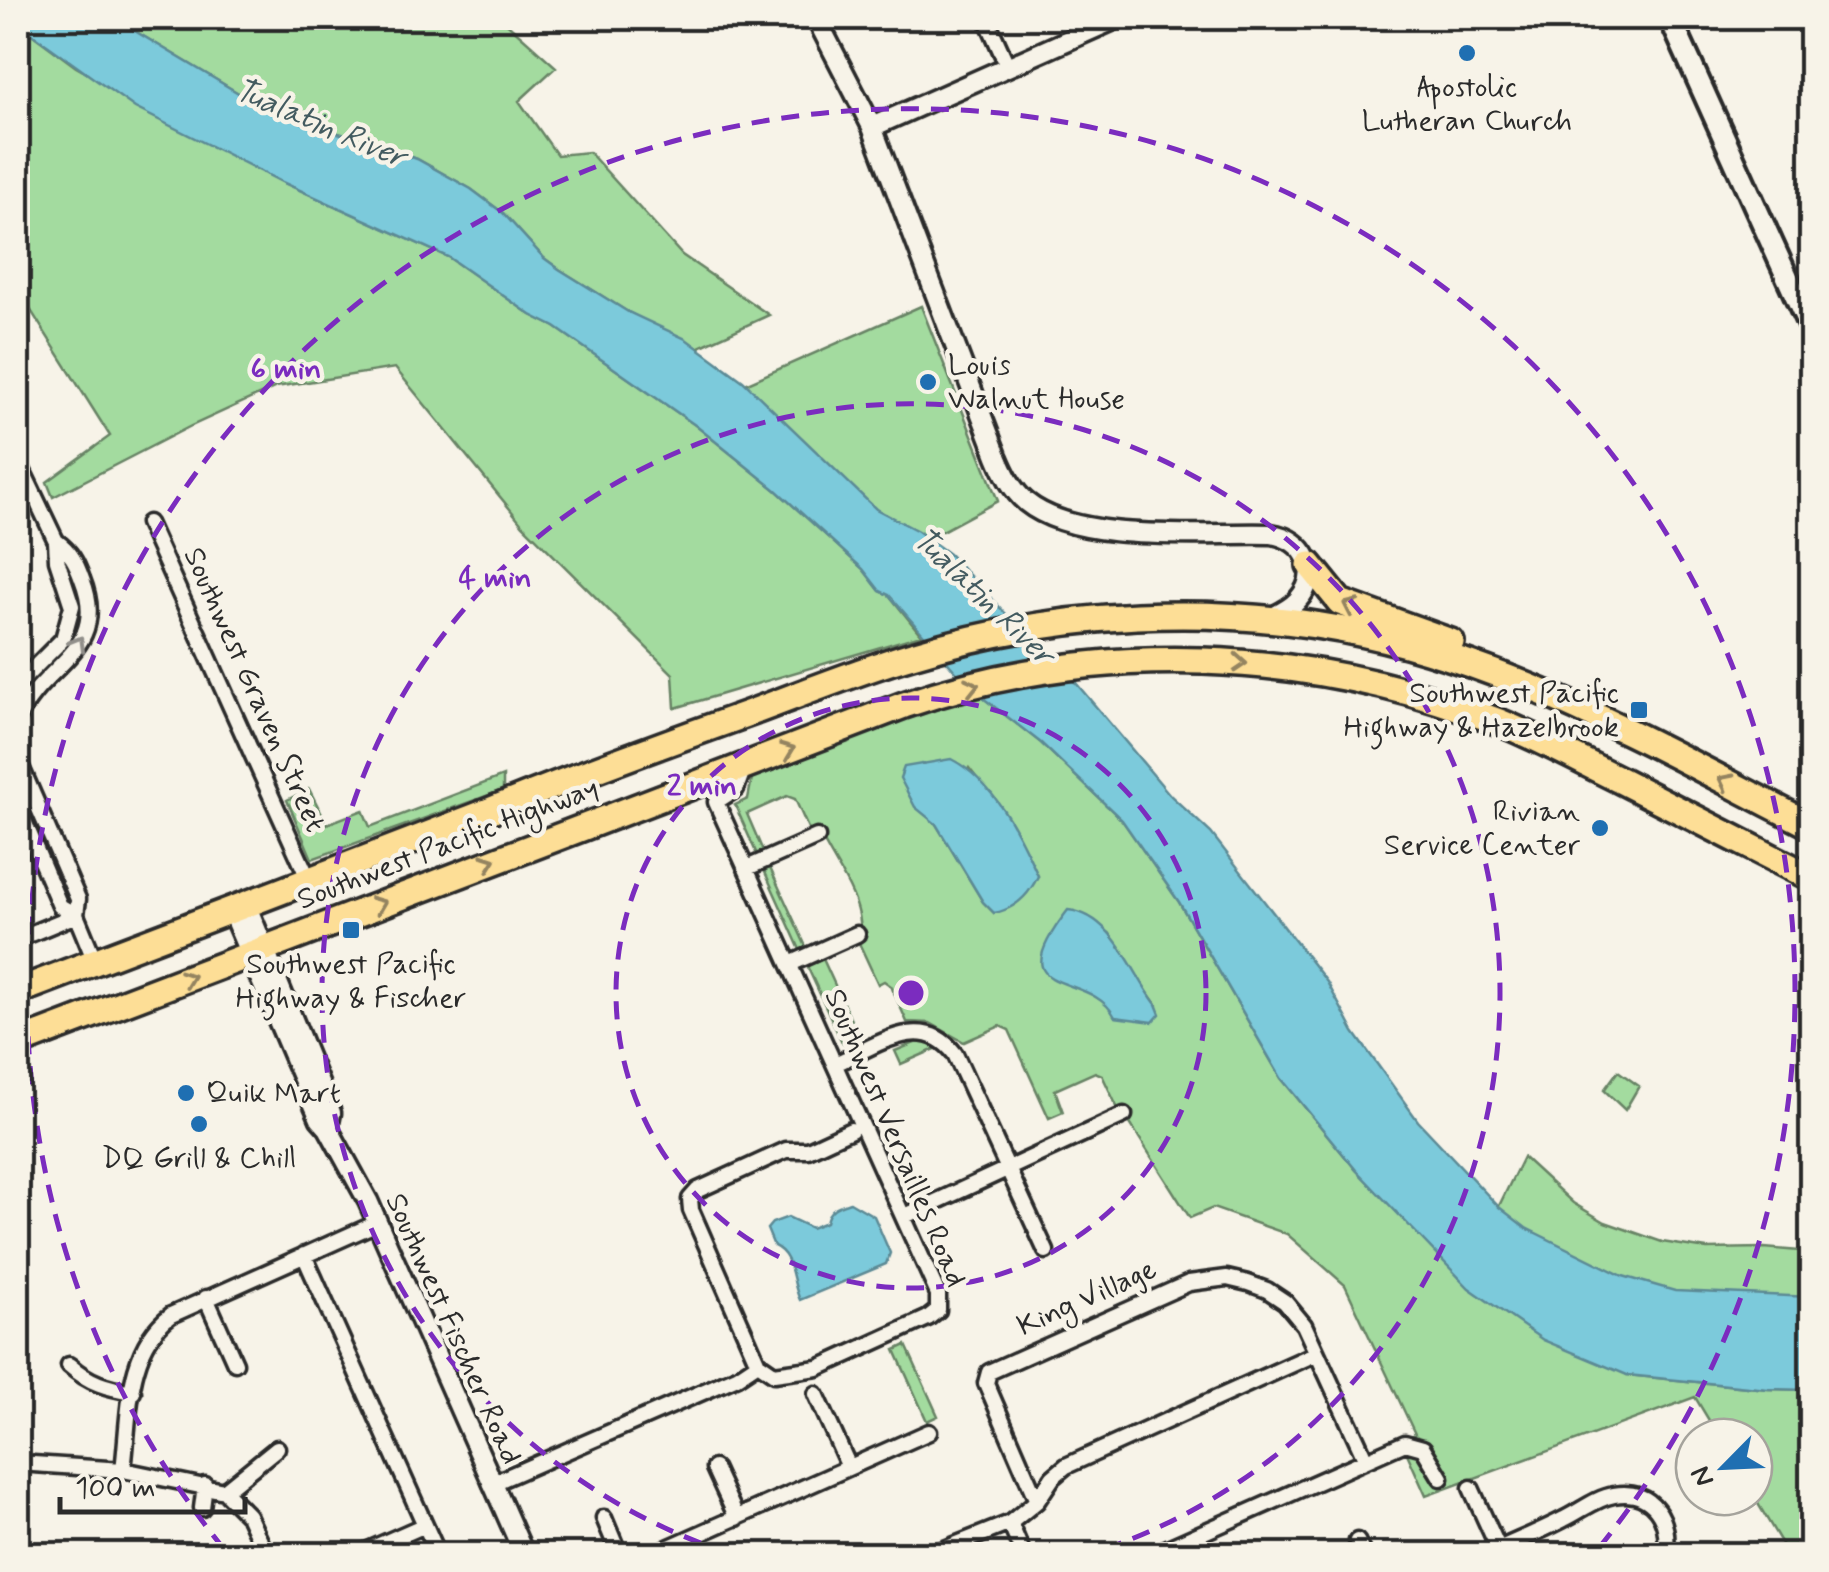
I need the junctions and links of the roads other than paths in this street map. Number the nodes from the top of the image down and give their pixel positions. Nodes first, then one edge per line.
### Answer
1 (816, 18) edge
2 (986, 18) edge
3 (1118, 18) edge
4 (1670, 18) edge
5 (1008, 67) junction
6 (872, 127) junction
7 (1812, 332) edge
8 (18, 461) edge
9 (148, 524) dead end
10 (56, 541) junction
11 (1310, 564) junction
12 (1269, 620) junction
13 (1424, 650) junction
14 (1500, 676) junction
15 (18, 684) edge
16 (1390, 687) junction
17 (18, 718) edge
18 (18, 760) edge
19 (744, 766) junction
20 (18, 807) edge
21 (1812, 826) edge
22 (817, 837) dead end
23 (748, 868) junction
24 (1812, 878) edge
25 (309, 880) junction
26 (238, 907) junction
27 (76, 916) junction
28 (857, 934) dead end
29 (18, 939) edge
30 (256, 952) junction
31 (94, 962) junction
32 (790, 964) junction
33 (18, 991) edge
34 (18, 1043) edge
35 (835, 1064) junction
36 (1124, 1115) dead end
37 (851, 1130) dead end
38 (1009, 1168) junction
39 (905, 1216) junction
40 (377, 1223) junction
41 (1046, 1251) dead end
42 (304, 1255) junction
43 (206, 1298) junction
44 (1317, 1353) junction
45 (758, 1363) junction
46 (235, 1364) dead end
47 (69, 1365) dead end
48 (133, 1392) junction
49 (816, 1394) dead end
50 (929, 1432) dead end
51 (277, 1448) dead end
52 (1366, 1460) junction
53 (18, 1463) edge
54 (714, 1468) dead end
55 (849, 1468) junction
56 (123, 1470) junction
57 (1441, 1478) dead end
58 (491, 1484) junction
59 (205, 1485) junction
60 (1471, 1488) dead end
61 (224, 1491) junction
62 (1038, 1501) junction
63 (202, 1508) dead end
64 (604, 1518) dead end
65 (737, 1518) junction
66 (1010, 1522) junction
67 (425, 1525) junction
68 (1500, 1552) edge
69 (266, 1554) edge
70 (359, 1554) edge
71 (438, 1554) edge
72 (524, 1554) edge
73 (619, 1554) edge
74 (654, 1554) edge
75 (932, 1554) edge
76 (1024, 1554) edge
77 (1154, 1554) edge
78 (1665, 1554) edge

1 - 6 street
2 - 5 street
3 - 5 street
4 - 7 main road
5 - 6 street
6 - 11 street
8 - 10 street
9 - 25 street, Southwest Graven Street
10 - 15 street
17 -> 10 street
11 - 12 street
14 -> 11 highway
12 - 13 highway, Southwest Pacific Highway
12 - 25 highway, Southwest Pacific Highway
13 - 14 highway, Southwest Pacific Highway
13 - 16 highway
21 -> 14 highway, Southwest Pacific Highway
19 -> 16 highway, Southwest Pacific Highway
16 - 24 highway, Southwest Pacific Highway
18 - 27 street
19 - 23 street, Southwest Versailles Road
30 -> 19 highway, Southwest Pacific Highway
20 - 27 street
22 - 23 street
23 - 32 street, Southwest Versailles Road
25 - 26 highway, Southwest Pacific Highway
26 - 30 street, Southwest Fischer Road
26 - 31 highway, Southwest Pacific Highway
27 - 29 street
27 - 31 street
28 - 32 street
34 -> 30 highway, Southwest Pacific Highway
30 - 40 street, Southwest Fischer Road
31 - 33 highway, Southwest Pacific Highway
32 - 35 street, Southwest Versailles Road
35 - 38 street
35 - 39 street, Southwest Versailles Road
36 - 38 street
37 - 45 street
38 - 39 street
38 - 41 street
39 - 45 street, Southwest Versailles Road
40 - 42 street
40 - 58 street, Southwest Fischer Road
42 - 43 street
42 - 67 street
43 - 46 street
43 - 48 street
44 - 52 street, King Village
44 - 62 street
44 - 62 street, King Village
45 - 58 street
47 - 48 street
48 - 56 street
49 - 55 street
50 - 55 street
51 - 61 street
52 - 57 street
52 - 77 street
53 - 56 street
54 - 65 street
55 - 65 street
56 - 59 street
58 - 72 street, Southwest Fischer Road
59 - 61 street
59 - 63 street
60 - 68 street
61 - 69 street
62 - 66 street
64 - 73 street
65 - 74 street
66 - 75 street
66 - 76 street
67 - 70 street
67 - 71 street
68 - 78 street

